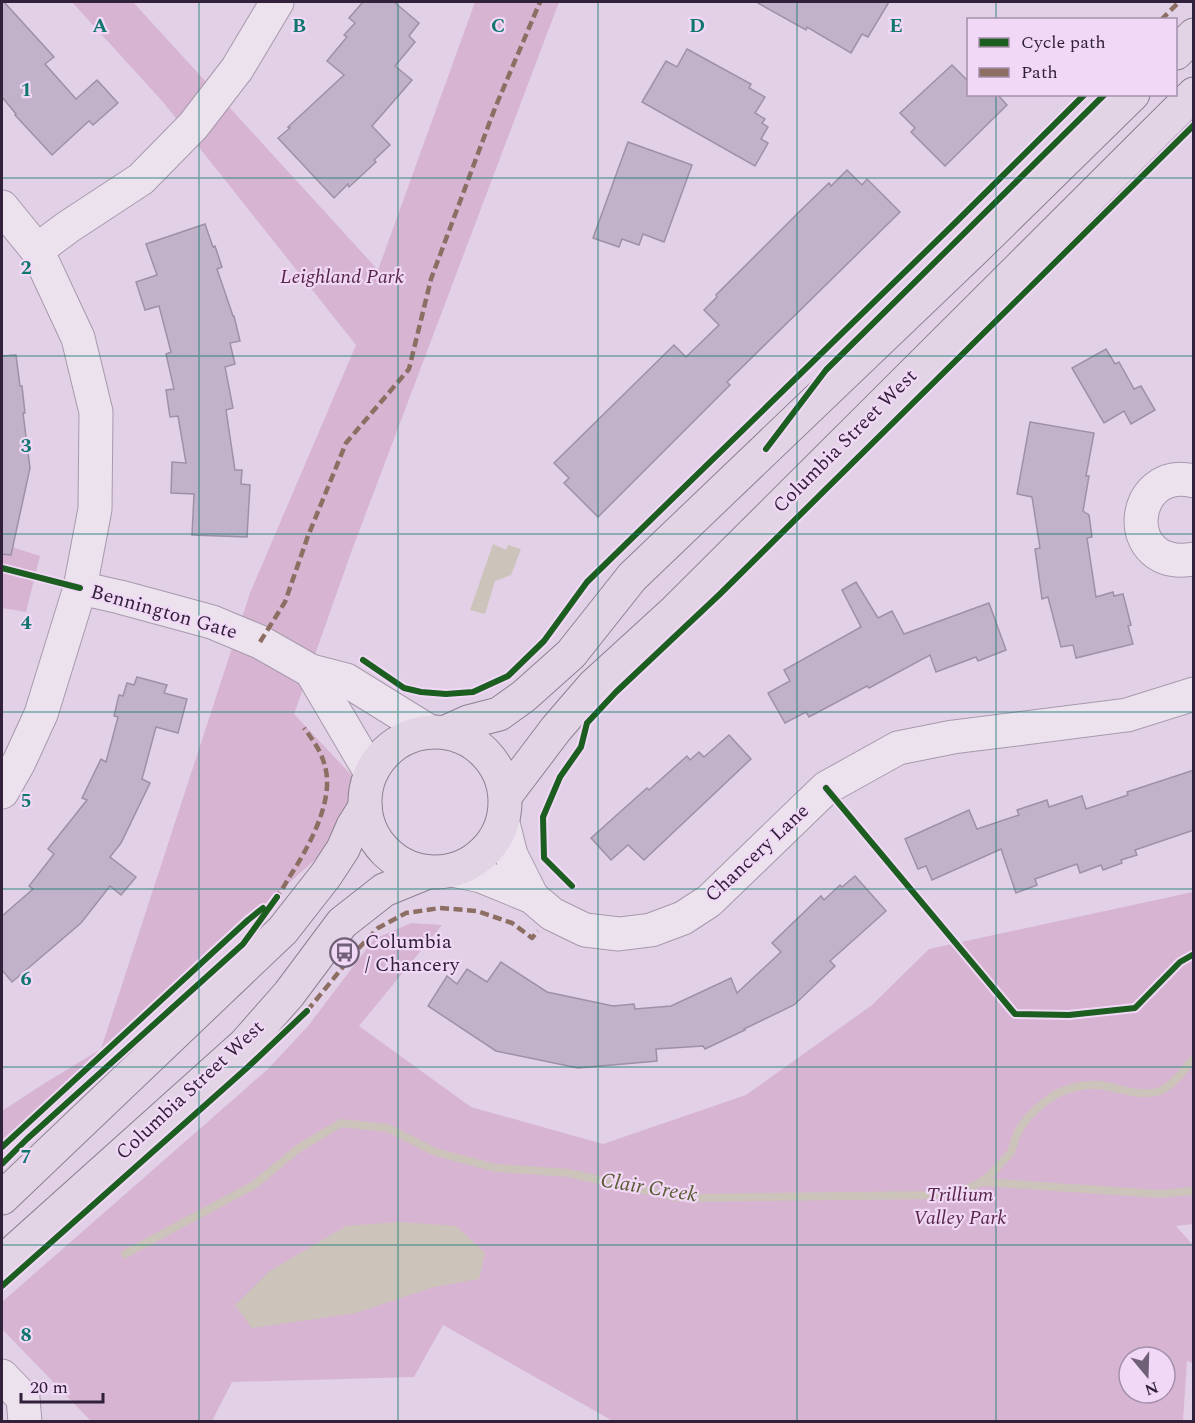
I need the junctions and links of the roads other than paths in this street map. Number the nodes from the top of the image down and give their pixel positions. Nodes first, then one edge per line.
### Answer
1 (277, 2) edge
2 (1194, 35) edge
3 (1177, 52) edge
4 (1194, 94) edge
5 (1131, 96) edge
6 (2, 207) edge
7 (38, 250) junction
8 (1194, 481) edge
9 (1194, 559) edge
10 (80, 588) junction
11 (311, 671) junction
12 (1194, 694) edge
13 (438, 732) junction
14 (371, 773) junction
15 (2, 792) edge
16 (365, 807) junction
17 (504, 809) junction
18 (440, 871) junction
19 (532, 897) junction
20 (2, 1198) edge
21 (2, 1262) edge
22 (2, 1376) edge
23 (25, 1422) edge

1 - 7 street
2 - 3 main road
4 - 17 main road, Columbia Street West
5 - 13 main road
6 - 7 street
7 - 10 street
8 - 9 street
10 - 11 street, Bennington Gate
10 - 15 street
11 - 13 street, Bennington Gate
11 - 14 street, Bennington Gate
12 - 19 street, Chancery Lane
13 - 14 main road
13 - 17 main road
14 - 16 main road
16 - 18 main road
16 - 20 main road
17 - 18 main road
17 - 19 street, Chancery Lane
18 - 19 street, Chancery Lane
18 - 21 main road, Columbia Street West
22 - 23 street

